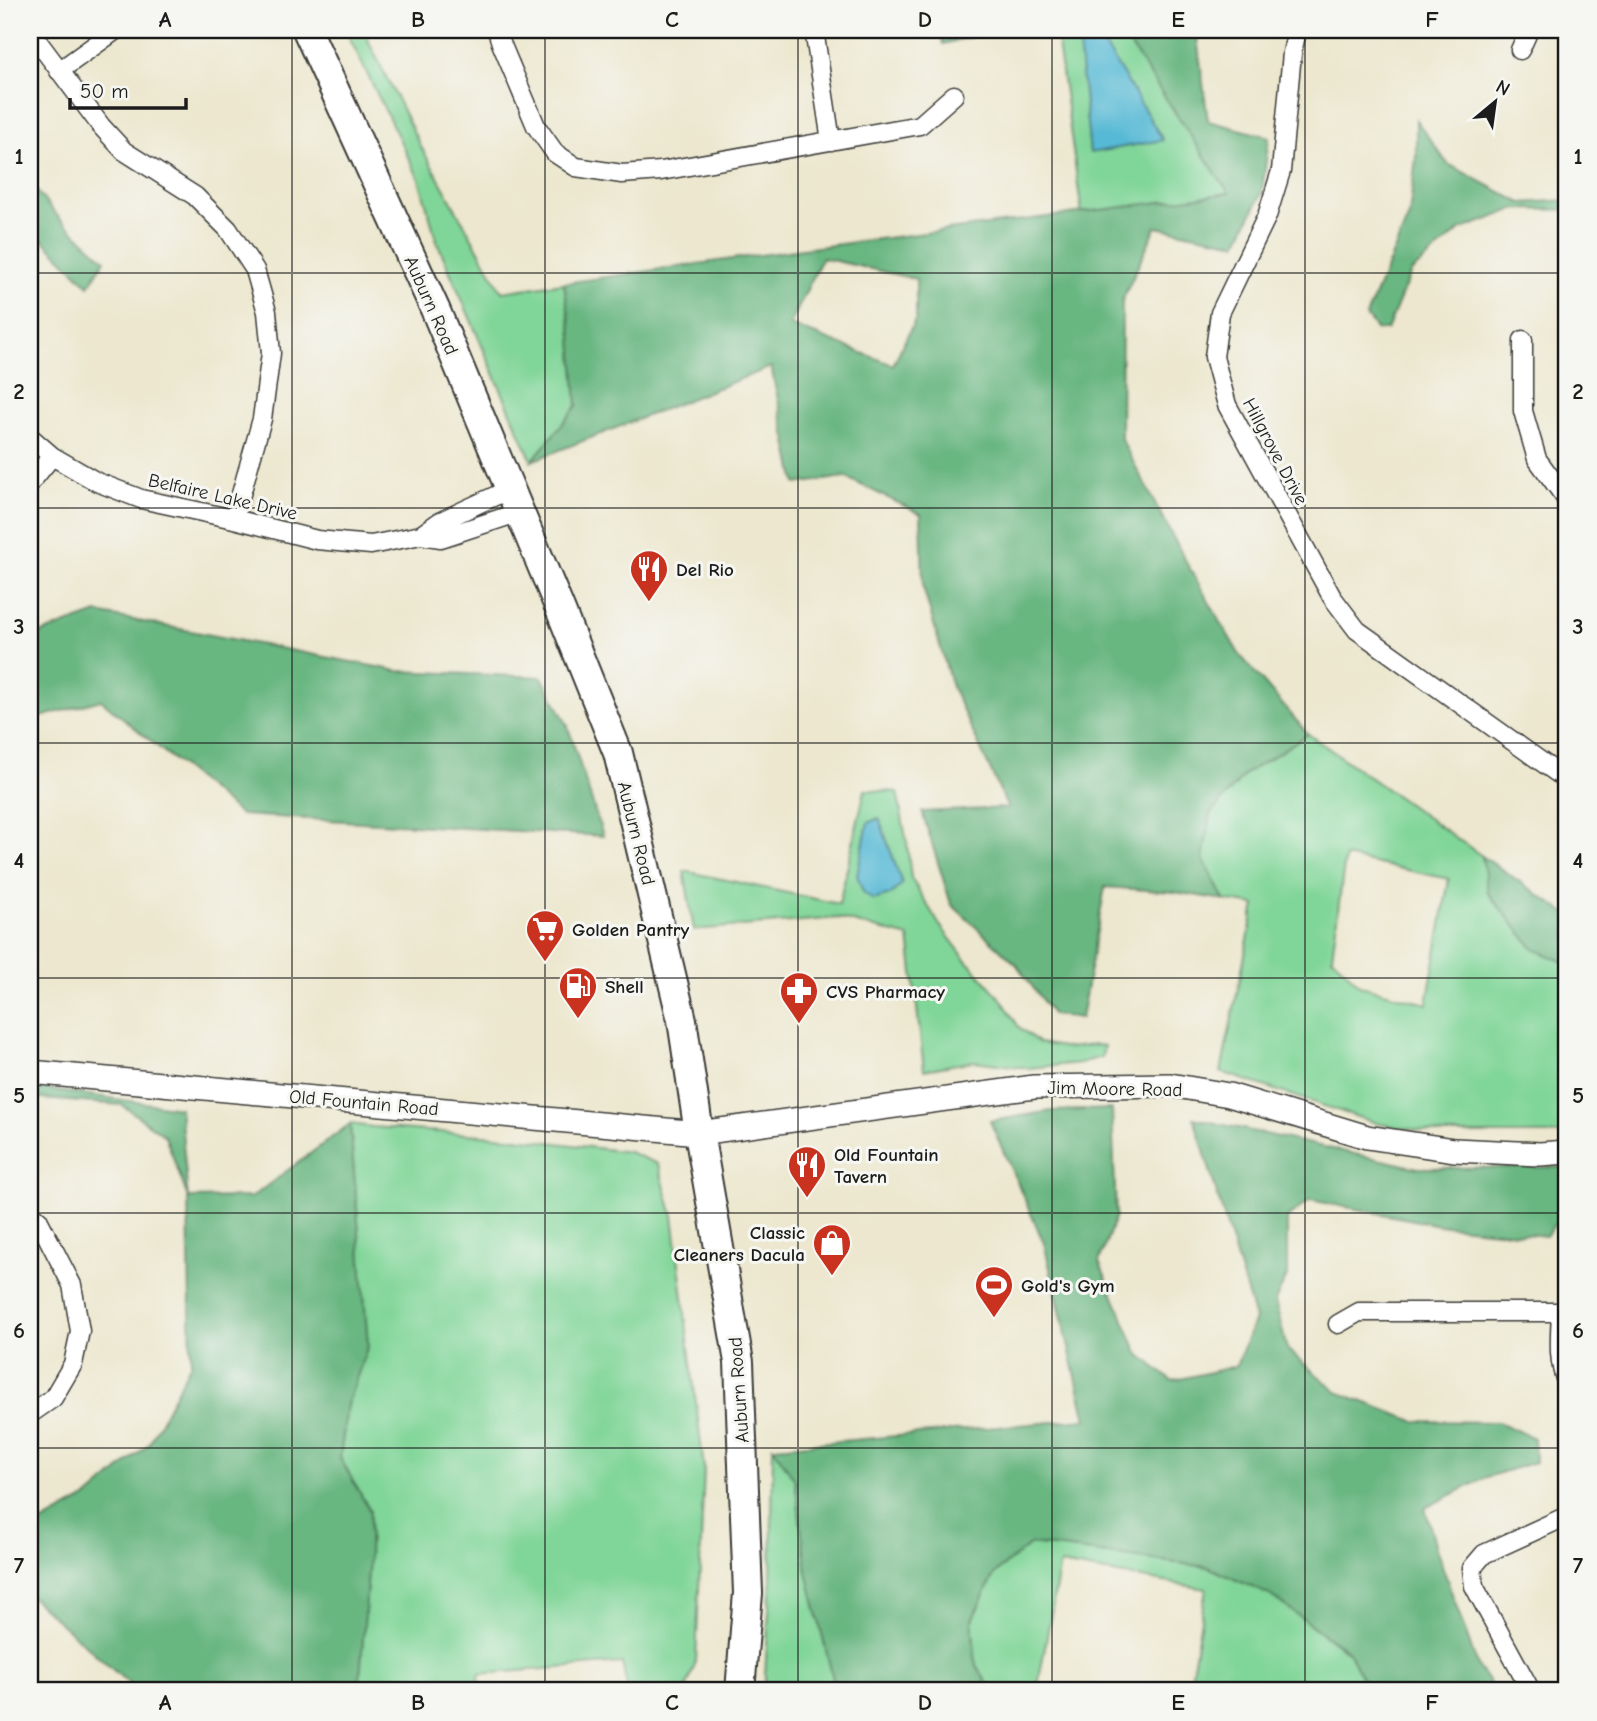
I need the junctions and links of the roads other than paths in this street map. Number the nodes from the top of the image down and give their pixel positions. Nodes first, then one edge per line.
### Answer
1 (116, 30) edge
2 (307, 30) edge
3 (497, 30) edge
4 (814, 30) edge
5 (1297, 30) edge
6 (1529, 30) edge
7 (30, 31) edge
8 (1520, 50) dead end
9 (59, 71) junction
10 (954, 95) dead end
11 (831, 141) junction
12 (1523, 340) dead end
13 (30, 437) edge
14 (52, 456) junction
15 (30, 483) edge
16 (1567, 500) edge
17 (515, 501) junction
18 (234, 519) junction
19 (421, 535) junction
20 (1567, 780) edge
21 (30, 1072) edge
22 (699, 1133) junction
23 (1567, 1152) edge
24 (38, 1219) dead end
25 (1564, 1313) edge
26 (1338, 1324) dead end
27 (1567, 1384) edge
28 (30, 1414) edge
29 (1567, 1516) edge
30 (740, 1691) edge
31 (1531, 1691) edge

1 - 9 street
2 - 17 main road, Auburn Road
3 - 11 street
4 - 11 street
5 - 20 street, Hillgrove Drive
6 - 8 street
7 - 9 street
9 - 18 street
10 - 11 street
12 - 16 street
13 - 14 street, Belfaire Lake Drive
14 - 15 street
14 - 18 street, Belfaire Lake Drive
17 - 19 street, Belfaire Lake Drive
17 - 19 street, Belfaire Lake Drive
17 - 22 main road, Auburn Road
18 - 19 street, Belfaire Lake Drive
21 - 22 street, Old Fountain Road
22 - 23 street, Jim Moore Road
22 - 30 main road, Auburn Road
24 - 28 street
25 - 26 street
25 - 27 street
29 - 31 street

